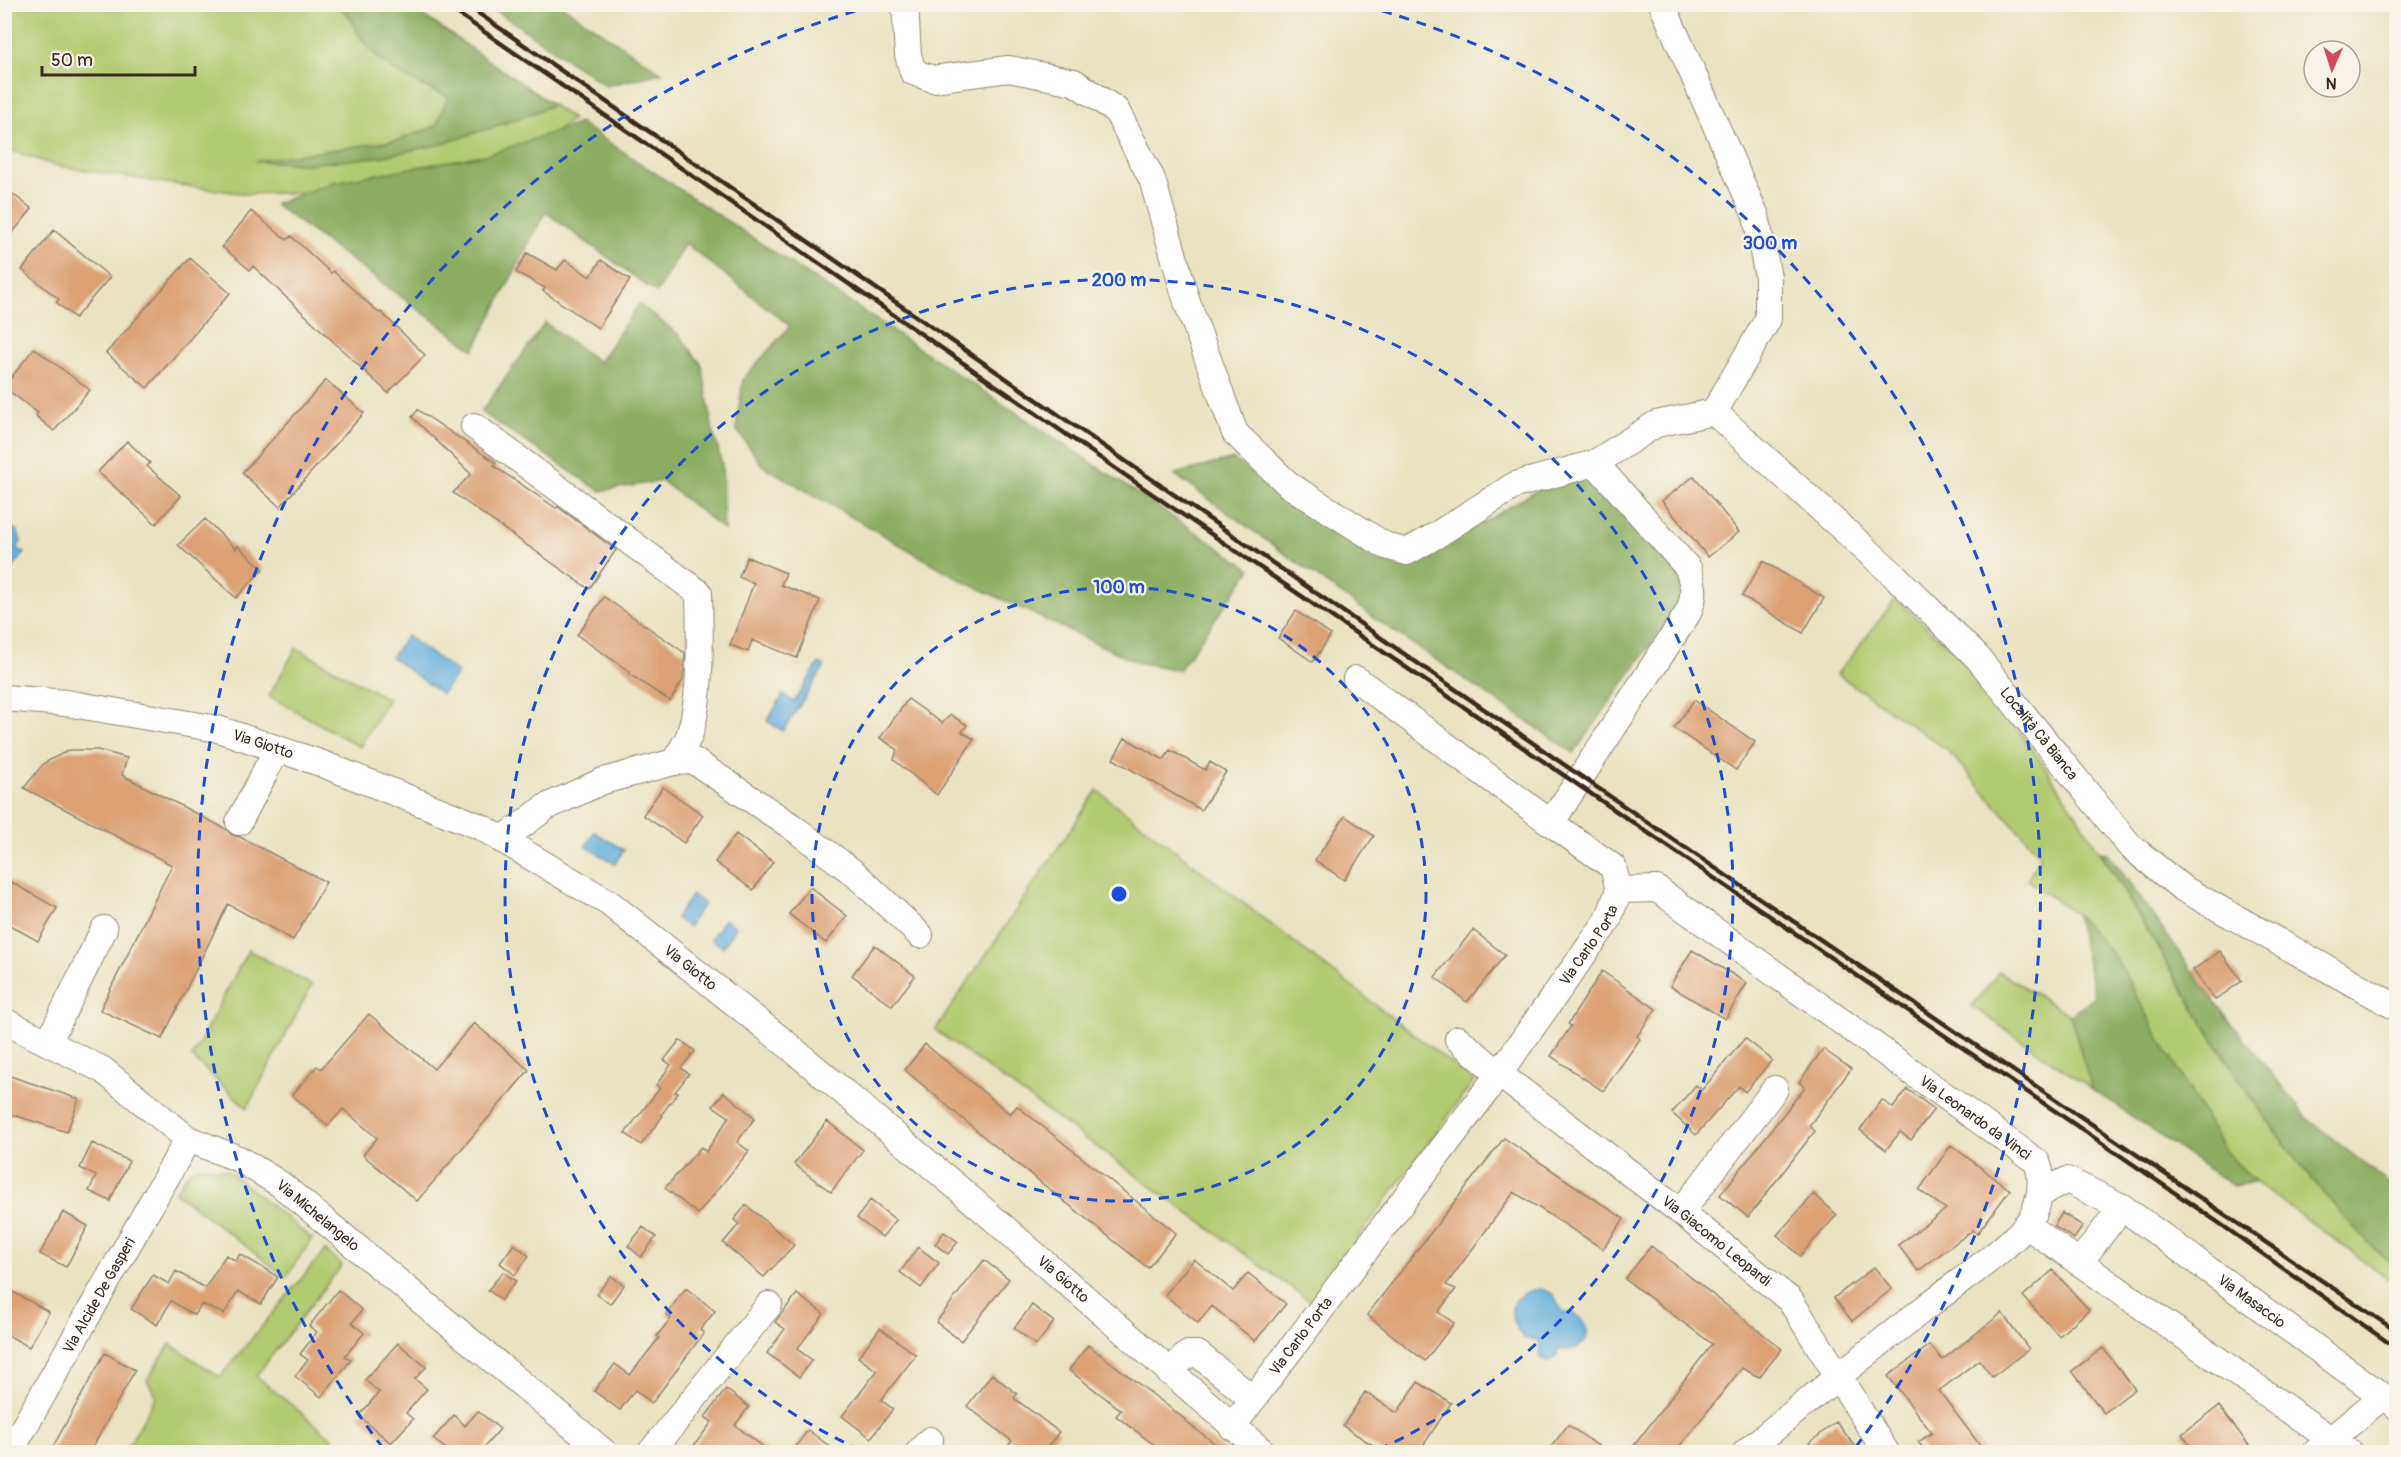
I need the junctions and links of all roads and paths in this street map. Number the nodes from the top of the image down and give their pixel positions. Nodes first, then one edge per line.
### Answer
1 (1662, 4) edge
2 (905, 6) edge
3 (1714, 412) junction
4 (474, 426) dead end
5 (1595, 463) junction
6 (1356, 679) dead end
7 (4, 698) edge
8 (277, 749) junction
9 (674, 762) junction
10 (239, 822) dead end
11 (1551, 824) junction
12 (502, 840) junction
13 (1619, 890) junction
14 (104, 929) dead end
15 (920, 935) dead end
16 (2397, 1007) edge
17 (4, 1021) edge
18 (1458, 1039) dead end
19 (48, 1043) junction
20 (1499, 1074) junction
21 (1775, 1089) dead end
22 (188, 1139) junction
23 (280, 1184) junction
24 (2040, 1194) junction
25 (2122, 1207) junction
26 (1681, 1212) junction
27 (2026, 1225) junction
28 (2079, 1263) junction
29 (413, 1270) dead end
30 (769, 1305) dead end
31 (1169, 1372) junction
32 (1838, 1376) junction
33 (1253, 1399) junction
34 (2390, 1401) edge
35 (1232, 1427) junction
36 (2332, 1448) edge
37 (10, 1452) edge
38 (604, 1452) edge
39 (651, 1452) edge
40 (1263, 1452) edge
41 (1746, 1452) edge
42 (1886, 1452) edge

1 - 3 street
2 - 5 street
3 - 5 street
3 - 16 street, Località Cà Bianca
4 - 9 street
5 - 11 street
6 - 11 street, Via Carlo Porta
7 - 8 street, Via Giotto
8 - 10 street
8 - 12 street, Via Giotto
9 - 12 street
9 - 15 street
11 - 13 street, Via Carlo Porta
12 - 31 street, Via Giotto
13 - 20 street, Via Carlo Porta
13 - 24 street, Via Leonardo da Vinci
14 - 19 street
17 - 19 street, Via Michelangelo
18 - 20 street, Via Giacomo Leopardi
19 - 22 street, Via Michelangelo
20 - 26 street, Via Giacomo Leopardi
20 - 33 street, Via Carlo Porta
21 - 26 street
22 - 23 street, Via Michelangelo
22 - 37 street, Via Alcide De Gasperi
23 - 29 street
23 - 38 street, Via Michelangelo
24 - 25 street, Via Masaccio
24 - 27 street, Via Leonardo da Vinci
25 - 28 street
25 - 34 street, Via Masaccio
26 - 32 street, Via Giacomo Leopardi
27 - 28 street, Via Masaccio
27 - 32 street, Via Leonardo da Vinci
28 - 36 street, Via Masaccio
30 - 39 street
31 - 33 street
31 - 35 street, Via Giotto
32 - 41 street, Via Leonardo da Vinci
32 - 42 street, Via Giacomo Leopardi
33 - 35 street, Via Carlo Porta
34 - 36 street, Via Masaccio
35 - 40 street, Via Giotto

